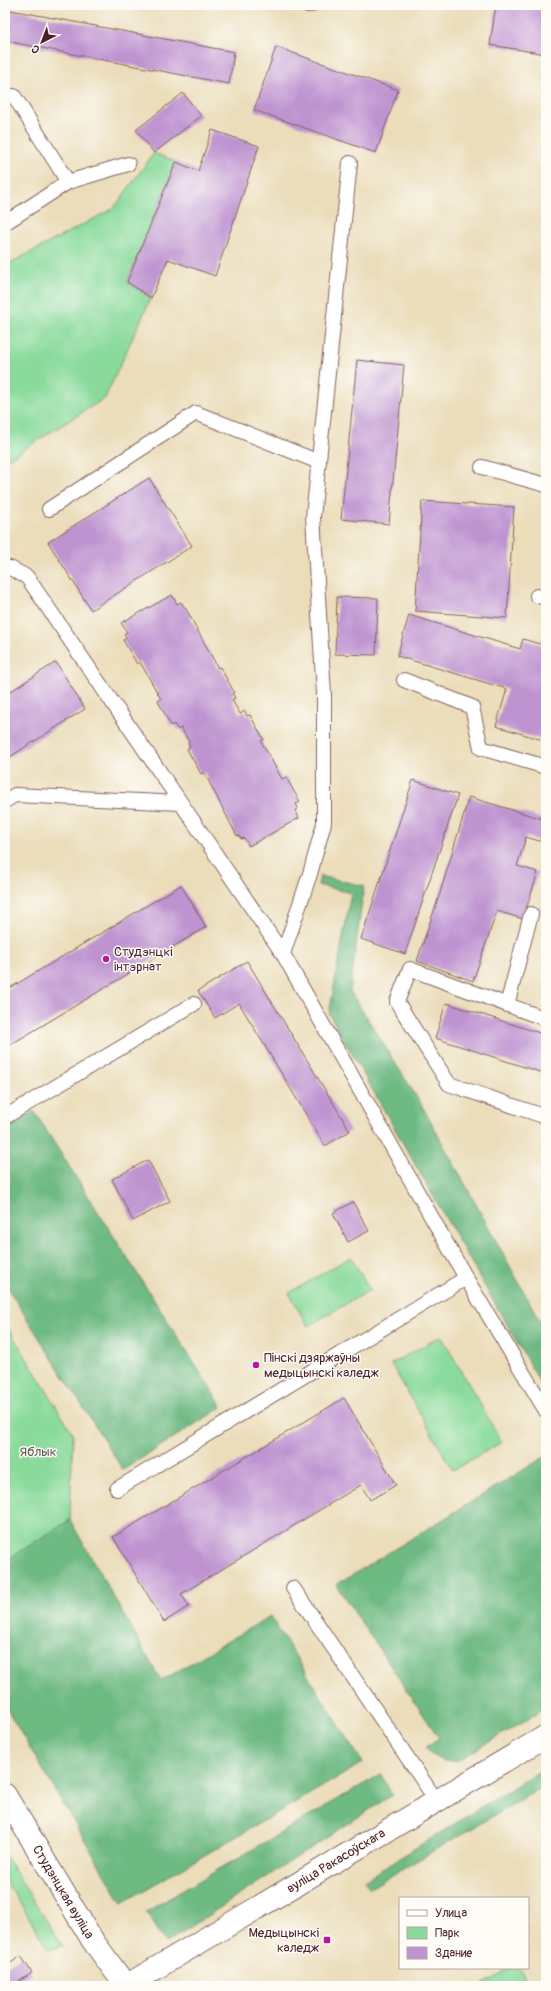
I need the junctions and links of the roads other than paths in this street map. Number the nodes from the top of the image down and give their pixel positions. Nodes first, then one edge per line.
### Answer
1 (307, 5) edge
2 (311, 5) edge
3 (14, 96) dead end
4 (350, 163) dead end
5 (128, 164) dead end
6 (68, 182) junction
7 (5, 223) edge
8 (319, 462) junction
9 (482, 467) dead end
10 (546, 485) edge
11 (49, 509) dead end
12 (5, 568) edge
13 (404, 680) dead end
14 (546, 767) edge
15 (5, 801) edge
16 (181, 803) junction
17 (531, 914) dead end
18 (283, 954) junction
19 (194, 1004) dead end
20 (508, 1005) junction
21 (546, 1019) edge
22 (546, 1117) edge
23 (5, 1118) edge
24 (466, 1278) junction
25 (546, 1411) edge
26 (117, 1489) dead end
27 (293, 1588) dead end
28 (546, 1736) edge
29 (5, 1795) edge
30 (436, 1800) junction
31 (126, 1986) edge

1 - 2 lane
3 - 6 lane
4 - 8 lane
5 - 6 lane
6 - 7 lane
8 - 11 lane
8 - 18 lane
9 - 10 lane
12 - 16 lane
13 - 14 lane
15 - 16 lane
16 - 18 lane
17 - 20 lane
18 - 24 lane
19 - 23 lane
20 - 21 lane
20 - 22 lane
24 - 25 lane
24 - 26 lane
27 - 30 lane
28 - 30 main road, вуліца Ракасоўскага
29 - 31 main road, Студэнцкая вуліца
30 - 31 main road, вуліца Ракасоўскага

